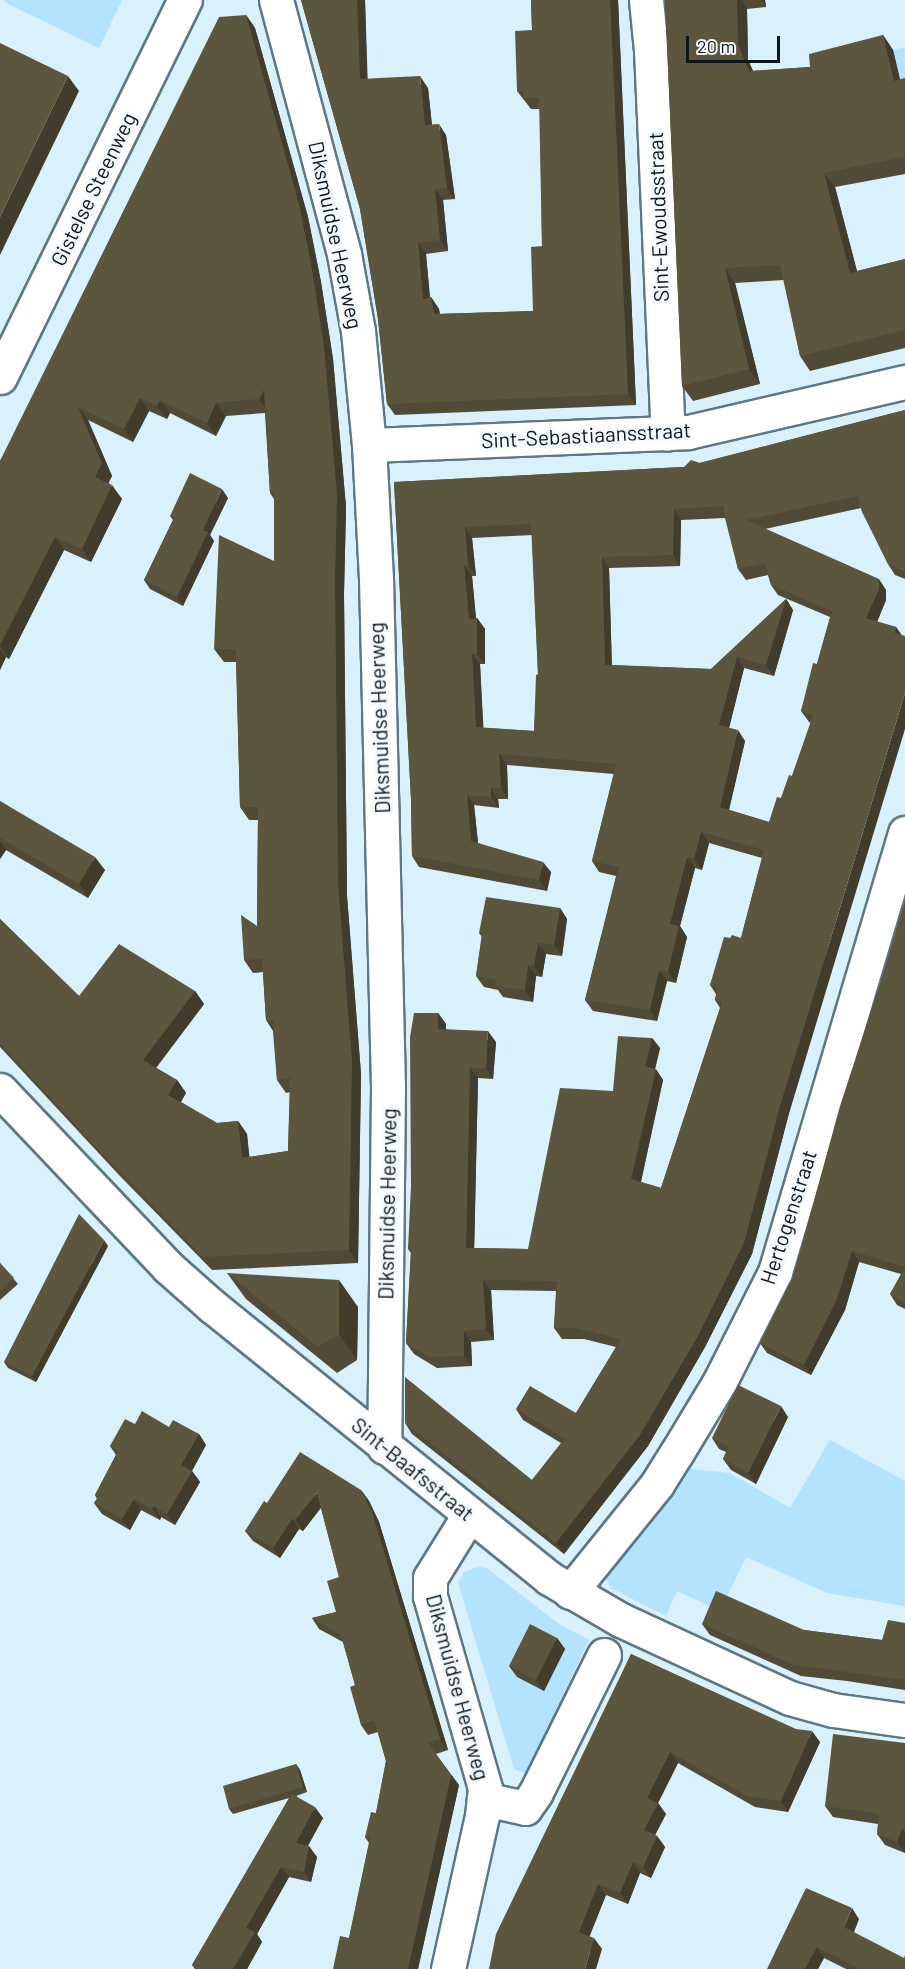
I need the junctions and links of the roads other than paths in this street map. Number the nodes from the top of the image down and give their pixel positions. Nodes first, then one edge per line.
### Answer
1 (185, 0) edge
2 (276, 0) edge
3 (646, 0) edge
4 (0, 377) edge
5 (905, 382) edge
6 (668, 434) junction
7 (369, 445) junction
8 (905, 833) edge
9 (0, 1090) edge
10 (384, 1447) junction
11 (469, 1515) junction
12 (570, 1592) junction
13 (604, 1655) dead end
14 (905, 1720) edge
15 (485, 1799) junction
16 (448, 1969) edge

1 - 4 street, Gistelse Steenweg
2 - 7 street, Diksmuidse Heerweg
3 - 6 street, Sint-Ewoudsstraat
5 - 6 street, Sint-Sebastiaansstraat
6 - 7 street, Sint-Sebastiaansstraat
7 - 10 street, Diksmuidse Heerweg
8 - 12 street, Hertogenstraat
9 - 10 street, Sint-Baafsstraat
10 - 11 street, Sint-Baafsstraat
11 - 12 street, Sint-Baafsstraat
11 - 15 street, Diksmuidse Heerweg
12 - 14 street, Sint-Baafsstraat
13 - 15 street, Diksmuidse Heerweg
15 - 16 street, Diksmuidse Heerweg

